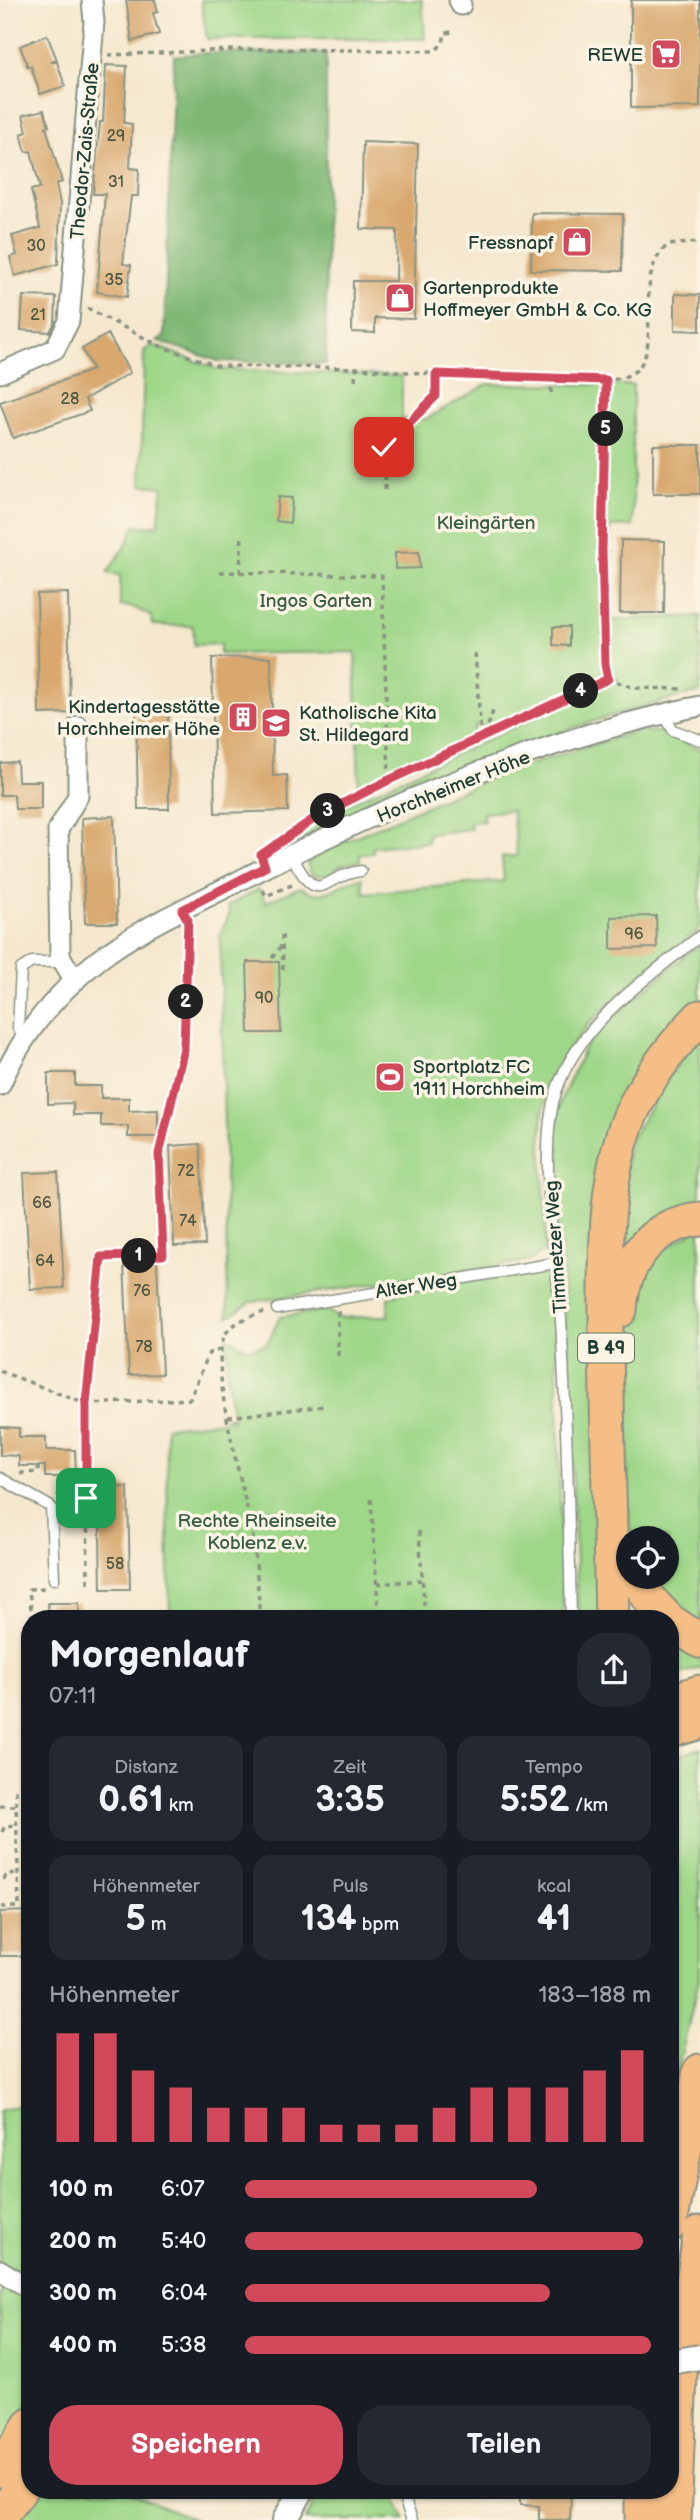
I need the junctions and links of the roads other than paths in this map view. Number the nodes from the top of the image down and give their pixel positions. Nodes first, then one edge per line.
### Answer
1 (92, 0) edge
2 (0, 373) edge
3 (700, 706) edge
4 (664, 714) junction
5 (78, 726) dead end
6 (700, 740) edge
7 (291, 854) junction
8 (361, 871) dead end
9 (700, 936) edge
10 (61, 962) junction
11 (75, 981) junction
12 (700, 1017) edge
13 (25, 1039) junction
14 (0, 1085) edge
15 (700, 1219) edge
16 (556, 1263) junction
17 (277, 1309) road end
18 (0, 1478) edge
19 (625, 1526) edge
20 (54, 1579) road end
21 (644, 1589) edge
22 (571, 1610) edge
23 (612, 1610) edge
24 (660, 1610) edge
25 (679, 1627) edge
26 (700, 1641) edge
27 (700, 1692) edge
28 (679, 1698) edge
29 (700, 1722) edge
30 (679, 1728) edge
31 (700, 2071) edge
32 (679, 2178) edge
33 (700, 2233) edge
34 (697, 2259) edge
35 (0, 2270) edge
36 (21, 2283) edge
37 (700, 2357) edge
38 (679, 2360) edge
39 (679, 2398) edge
40 (21, 2438) edge
41 (0, 2470) edge
42 (21, 2488) edge
43 (297, 2499) edge
44 (404, 2499) edge
45 (642, 2499) edge
46 (675, 2499) edge
47 (0, 2516) edge
48 (285, 2520) edge
49 (412, 2520) edge
50 (642, 2520) edge
51 (674, 2520) edge

1 - 2 street, Theodor-Zais-Straße
3 - 4 street, Horchheimer Höhe
4 - 6 lane
4 - 7 street, Horchheimer Höhe
5 - 10 street
7 - 8 lane
7 - 11 street, Horchheimer Höhe
9 - 16 lane, Timmetzer Weg
10 - 11 street
10 - 13 lane
11 - 13 street, Horchheimer Höhe
12 - 23 highway, B 49
13 - 14 street, Horchheimer Höhe
15 - 19 highway
16 - 17 lane, Alter Weg
16 - 22 lane, Timmetzer Weg
18 - 20 lane
21 - 24 highway
25 - 26 highway
27 - 28 highway
29 - 30 highway
31 - 32 highway
33 - 34 highway
34 - 39 highway
35 - 36 street
37 - 38 street, bridge
40 - 41 highway
42 - 47 highway
43 - 48 street
44 - 49 lane
45 - 50 highway
46 - 51 highway

